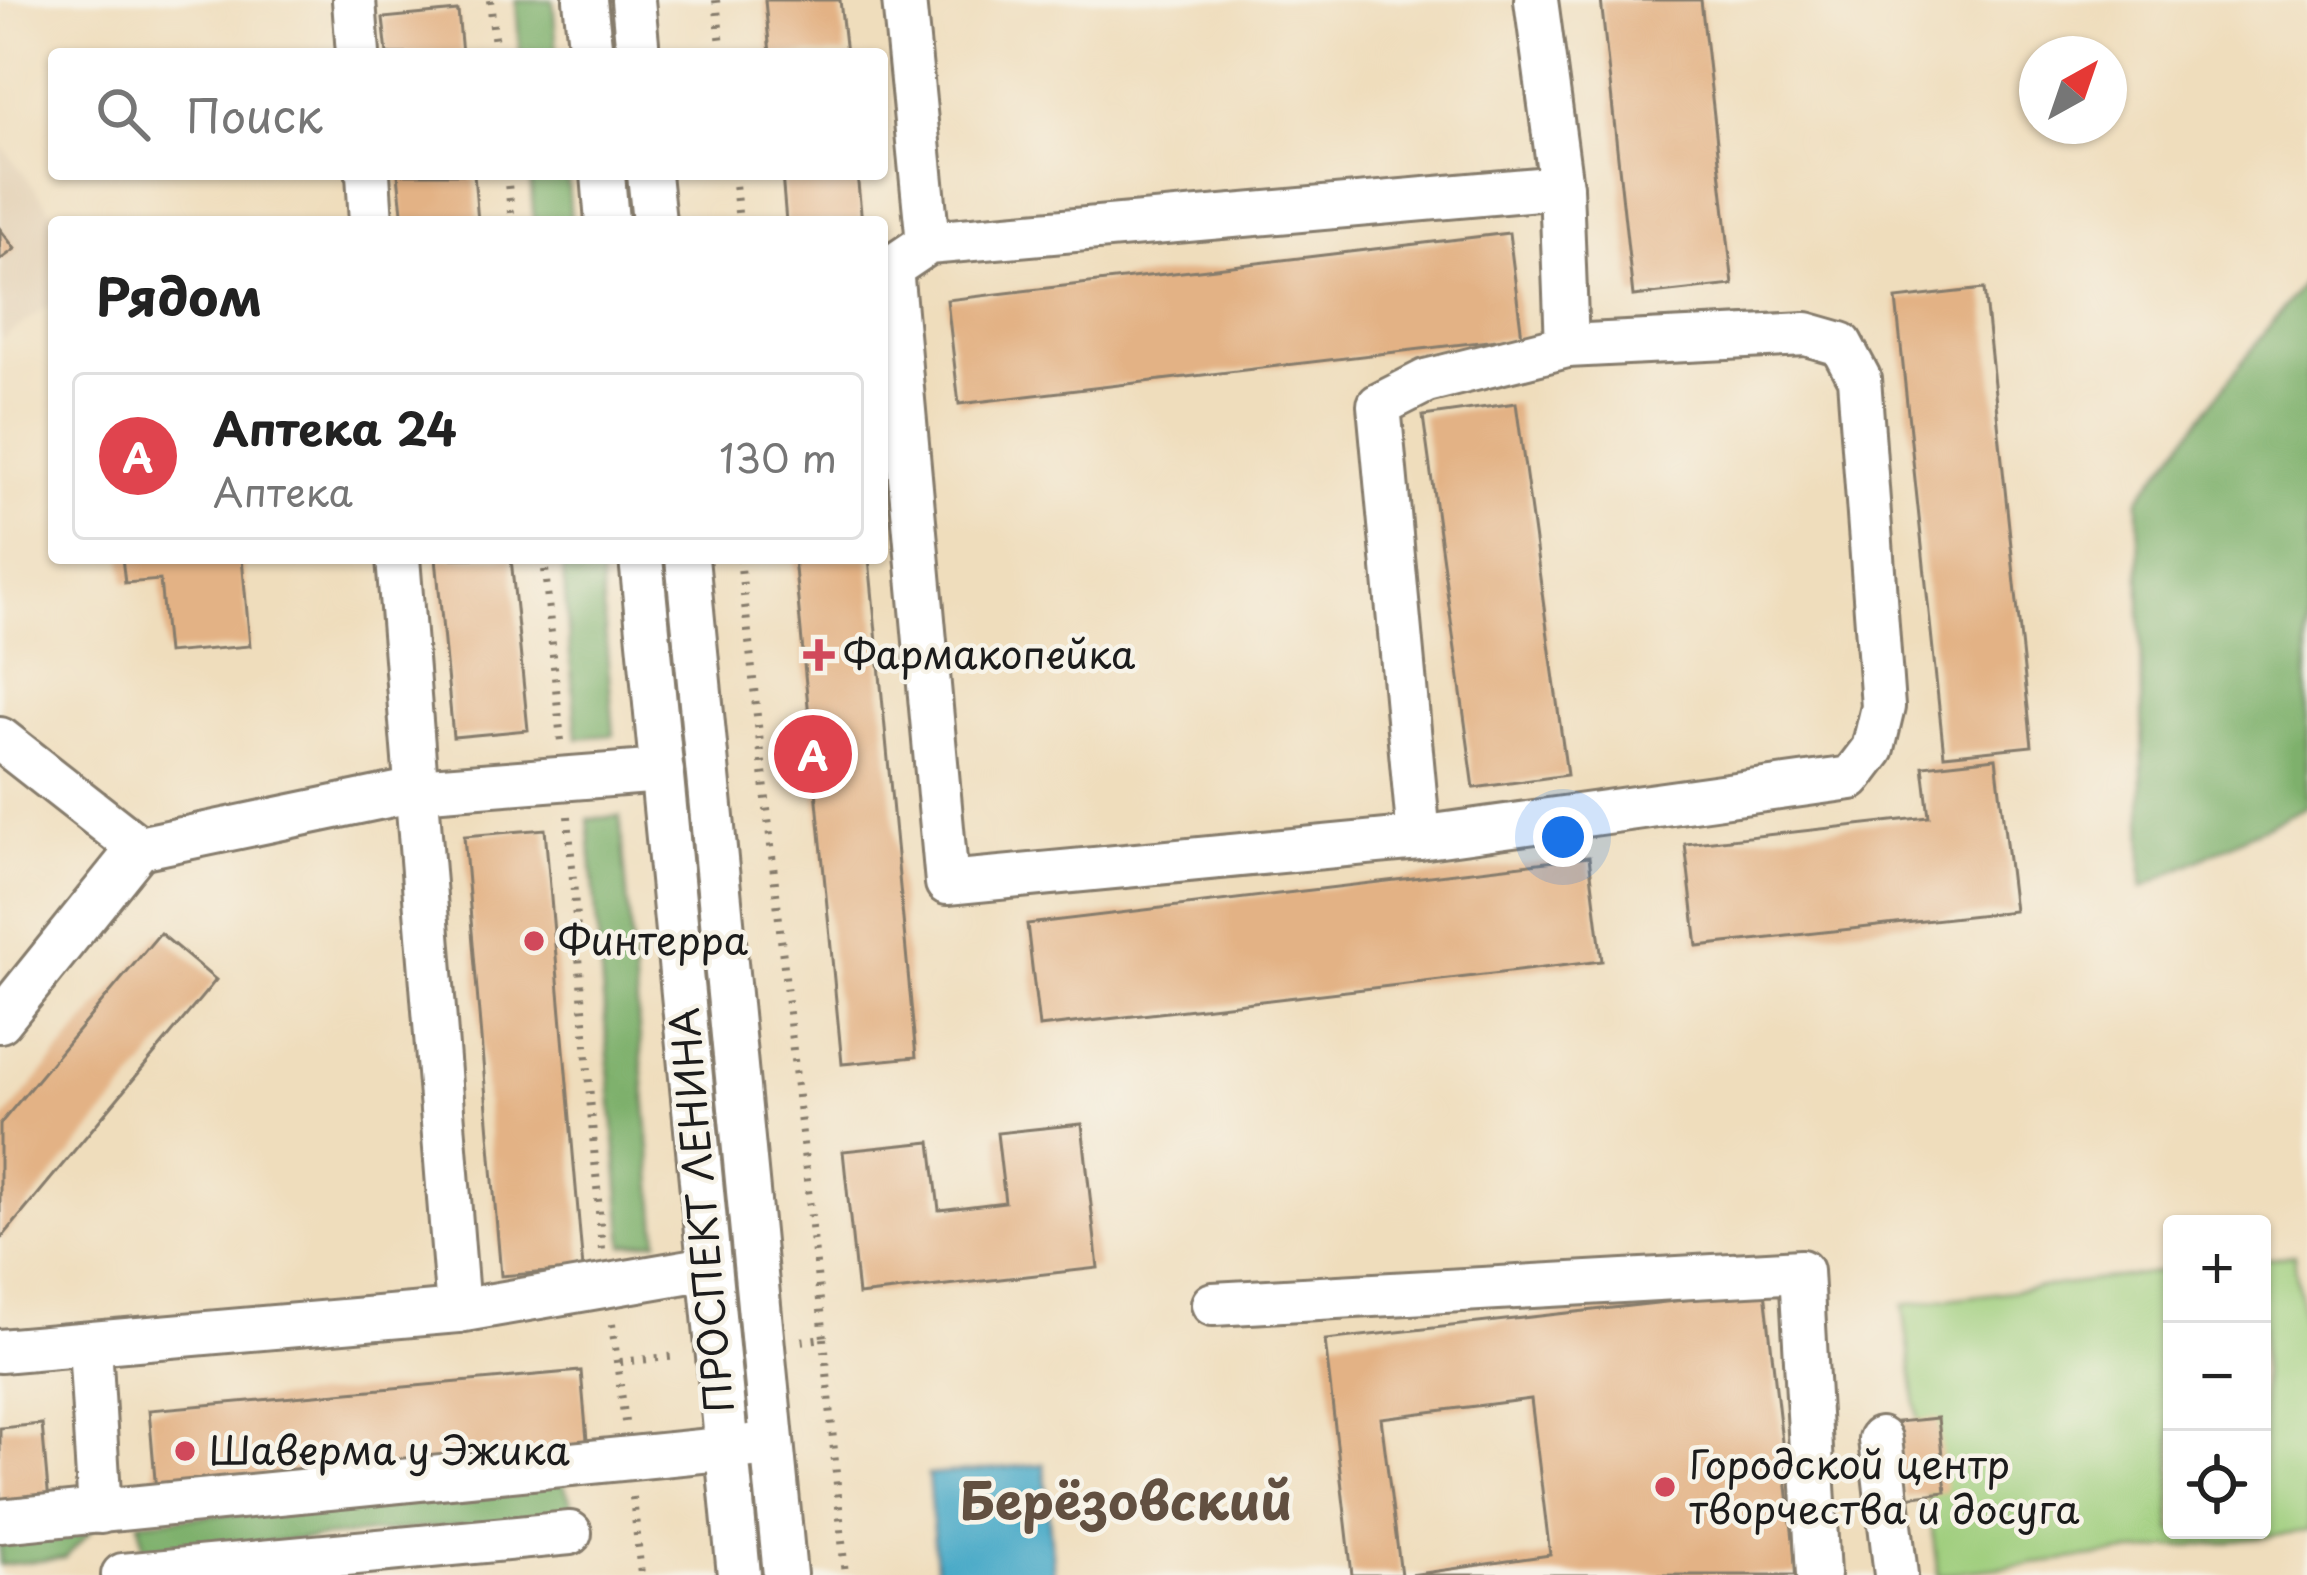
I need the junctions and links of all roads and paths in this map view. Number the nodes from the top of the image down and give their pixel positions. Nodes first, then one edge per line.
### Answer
1 (354, 0) edge
2 (490, 0) edge
3 (585, 0) edge
4 (633, 0) edge
5 (716, 0) edge
6 (904, 0) edge
7 (1536, 0) edge
8 (358, 48) edge
9 (495, 48) edge
10 (589, 48) edge
11 (637, 48) edge
12 (721, 48) edge
13 (368, 180) edge
14 (508, 180) edge
15 (603, 180) edge
16 (650, 180) edge
17 (735, 180) edge
18 (1561, 187) junction
19 (371, 216) edge
20 (511, 216) edge
21 (606, 216) edge
22 (654, 216) edge
23 (738, 216) edge
24 (928, 243) junction
25 (888, 268) edge
26 (888, 290) edge
27 (1567, 346) junction
28 (398, 564) edge
29 (545, 564) edge
30 (642, 564) edge
31 (688, 564) edge
32 (0, 739) edge
33 (662, 771) junction
34 (565, 776) junction
35 (416, 790) junction
36 (1419, 838) junction
37 (139, 848) junction
38 (0, 1021) edge
39 (708, 1268) junction
40 (605, 1287) junction
41 (1213, 1304) dead end
42 (458, 1311) junction
43 (824, 1338) dead end
44 (90, 1345) junction
45 (0, 1352) edge
46 (1880, 1439) dead end
47 (772, 1444) junction
48 (724, 1448) junction
49 (100, 1512) junction
50 (0, 1521) edge
51 (570, 1533) dead end
52 (123, 1575) edge
53 (739, 1575) edge
54 (785, 1575) edge
55 (845, 1575) edge
56 (1819, 1575) edge
57 (1896, 1575) edge

1 - 8 street
2 - 9 path
3 - 10 street
4 - 11 street
5 - 12 path
6 - 24 street
7 - 18 street
13 - 19 street
14 - 20 path
15 - 21 street
16 - 22 street
17 - 23 path
18 - 24 street
18 - 27 street
24 - 25 street
26 - 36 street
27 - 36 street
27 - 36 street
28 - 35 street
29 - 34 path
30 - 33 street, ПРОСПЕКТ ЛЕНИНА
31 - 47 street, ПРОСПЕКТ ЛЕНИНА
32 - 37 street
33 - 34 street
33 - 39 street, ПРОСПЕКТ ЛЕНИНА
34 - 35 street
34 - 40 path
35 - 37 street
35 - 42 street
37 - 38 street
39 - 40 street
39 - 48 street, ПРОСПЕКТ ЛЕНИНА
40 - 42 street
41 - 56 street
42 - 44 street
43 - 55 path
44 - 45 street
44 - 49 street
46 - 57 street
47 - 48 street
47 - 54 street, ПРОСПЕКТ ЛЕНИНА
48 - 49 street
48 - 53 street, ПРОСПЕКТ ЛЕНИНА
49 - 50 street
51 - 52 street

